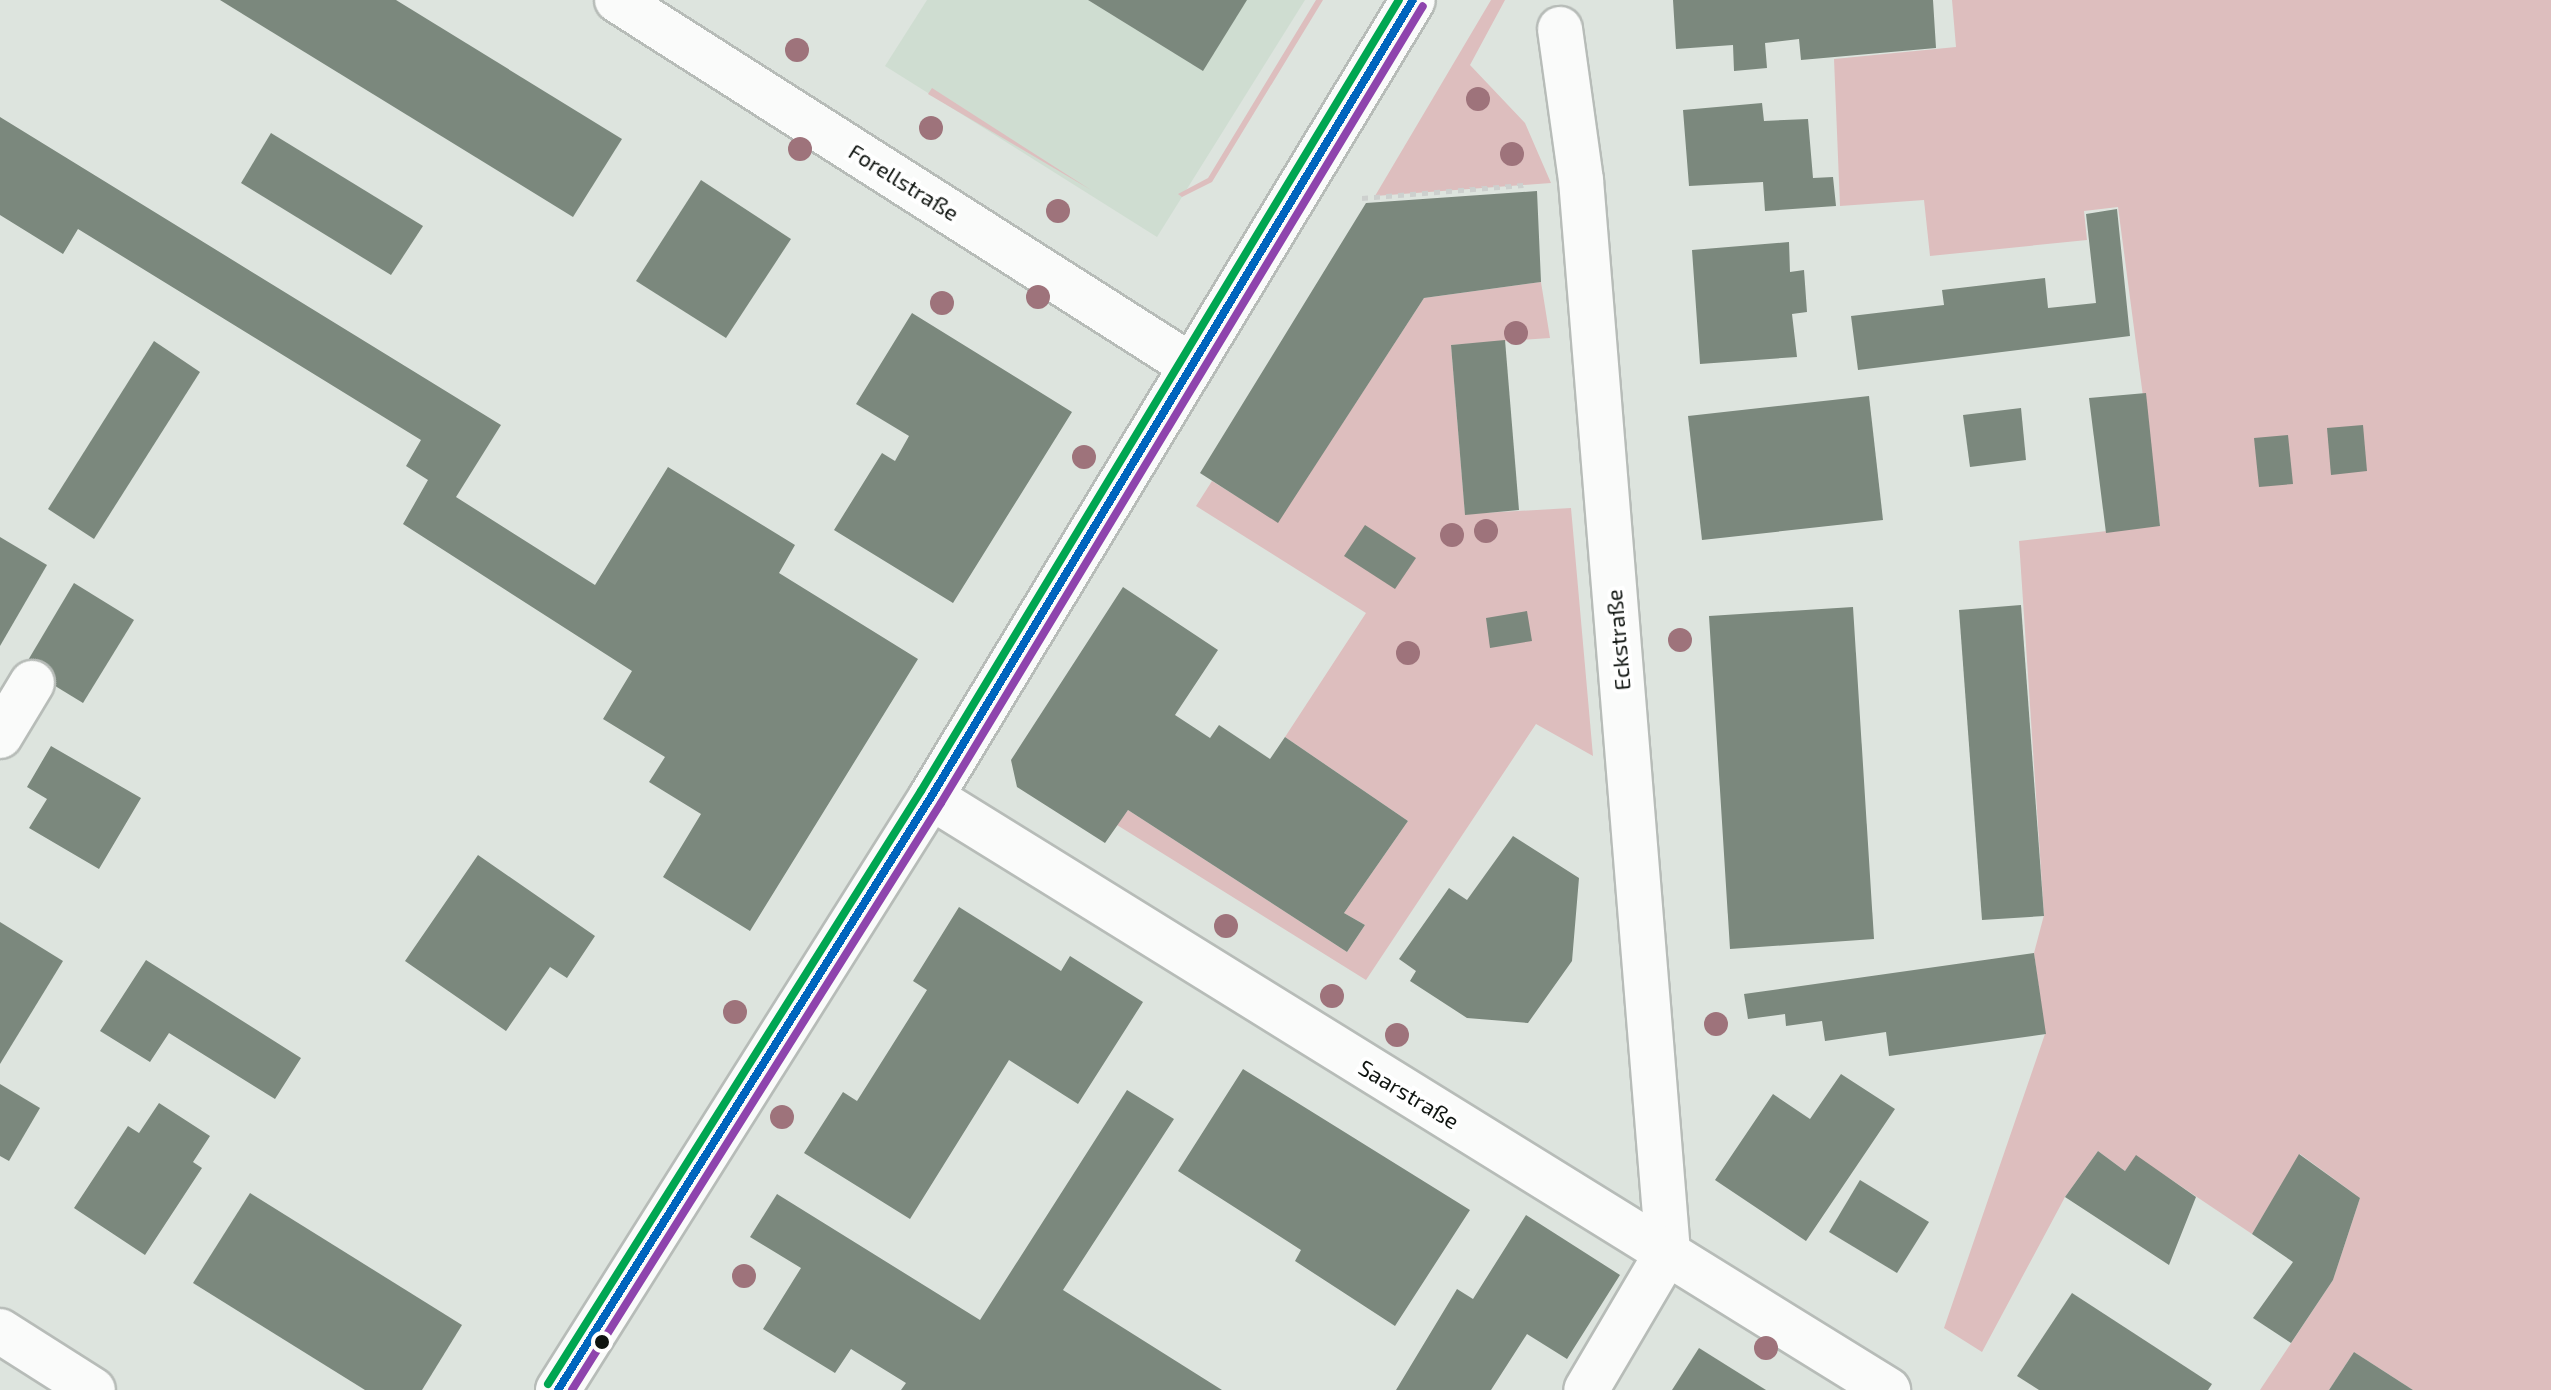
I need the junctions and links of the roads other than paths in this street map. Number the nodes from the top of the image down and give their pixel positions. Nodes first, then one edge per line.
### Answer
1 (617, 0) edge
2 (1413, 0) edge
3 (1560, 29) dead end
4 (1190, 365) junction
5 (32, 683) dead end
6 (0, 736) edge
7 (931, 797) junction
8 (1668, 1251) junction
9 (0, 1331) edge
10 (93, 1390) edge
11 (558, 1390) edge
12 (1586, 1390) edge
13 (1888, 1390) edge

1 - 4 street, Forellstraße
2 - 4 street
3 - 8 street, Eckstraße
4 - 7 street
5 - 6 street
7 - 8 street, Saarstraße
7 - 11 street
8 - 12 street
8 - 13 street, Saarstraße
9 - 10 street

